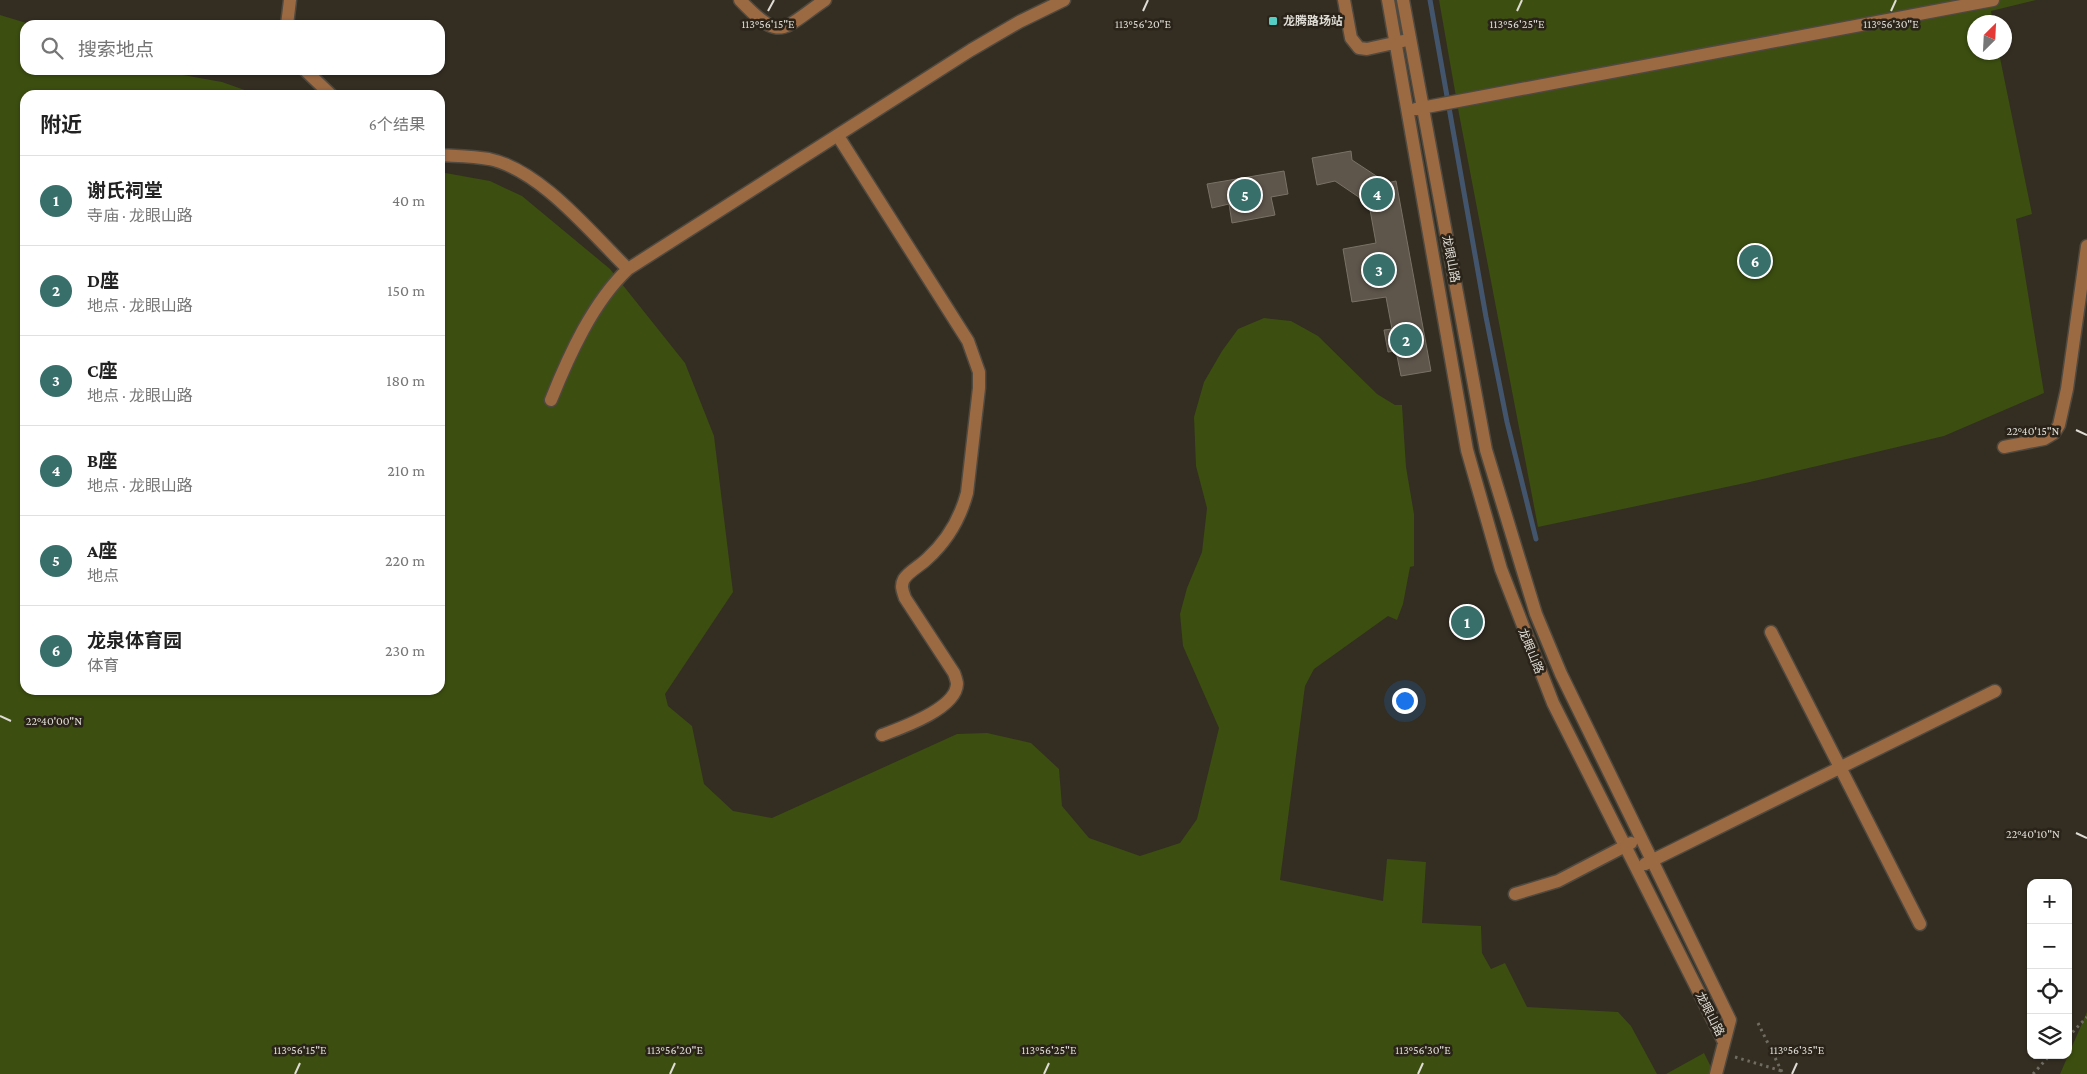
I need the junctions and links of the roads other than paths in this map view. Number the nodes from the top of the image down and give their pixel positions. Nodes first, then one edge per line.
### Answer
1 (290, 0) edge
2 (740, 0) edge
3 (825, 0) edge
4 (1064, 0) edge
5 (1344, 0) edge
6 (1388, 0) edge
7 (1404, 0) edge
8 (1993, 0) edge
9 (288, 20) edge
10 (1410, 39) junction
11 (1396, 42) junction
12 (310, 75) edge
13 (326, 90) edge
14 (1423, 107) junction
15 (1408, 110) junction
16 (838, 136) junction
17 (445, 155) edge
18 (2087, 246) edge
19 (628, 269) junction
20 (551, 400) dead end
21 (2004, 447) dead end
22 (1771, 632) dead end
23 (1996, 691) dead end
24 (882, 735) dead end
25 (1840, 768) junction
26 (1640, 838) junction
27 (1625, 846) junction
28 (1651, 861) junction
29 (1636, 869) junction
30 (1515, 894) dead end
31 (1920, 924) dead end
32 (1723, 1047) junction
33 (1716, 1074) edge

1 - 9 street
2 - 3 street
4 - 16 street
5 - 11 street
6 - 11 street, 龙眼山路
7 - 10 street, 龙眼山路
8 - 14 street
10 - 11 street
10 - 14 street, 龙眼山路
11 - 15 street, 龙眼山路
12 - 13 street
14 - 15 street
14 - 26 street, 龙眼山路
15 - 27 street, 龙眼山路
16 - 19 street
16 - 24 street
17 - 19 street
18 - 21 street
19 - 20 street
22 - 25 street
23 - 25 street
25 - 28 street
25 - 31 street
26 - 27 street
26 - 28 street, 龙眼山路
27 - 29 street, 龙眼山路
27 - 30 street
28 - 29 street
28 - 32 street, 龙眼山路
29 - 32 street, 龙眼山路
32 - 33 street

